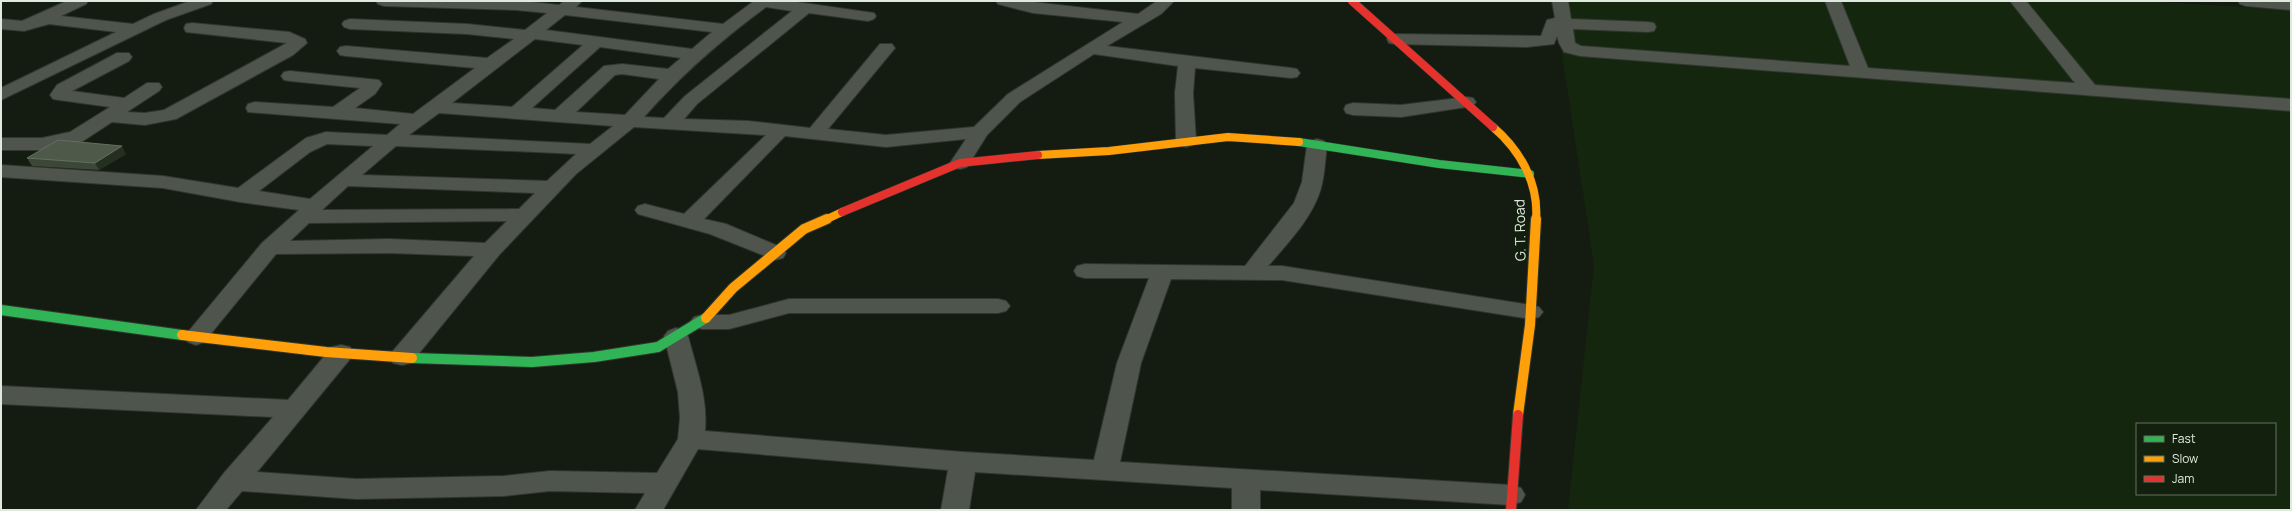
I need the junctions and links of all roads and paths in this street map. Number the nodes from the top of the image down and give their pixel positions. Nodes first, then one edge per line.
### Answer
1 (80, 1) edge
2 (205, 1) edge
3 (384, 1) edge
4 (1166, 1) edge
5 (1352, 1) edge
6 (1560, 1) edge
7 (1833, 1) edge
8 (2018, 1) edge
9 (2246, 1) edge
10 (762, 2) edge
11 (1008, 2) edge
12 (2291, 5) edge
13 (568, 6) edge
14 (804, 9) junction
15 (868, 16) dead end
16 (1140, 19) junction
17 (39, 20) junction
18 (1564, 23) junction
19 (1, 24) edge
20 (350, 24) dead end
21 (1648, 27) dead end
22 (192, 28) dead end
23 (133, 29) junction
24 (726, 29) junction
25 (529, 34) junction
26 (1395, 39) junction
27 (597, 41) junction
28 (886, 48) dead end
29 (1094, 49) junction
30 (346, 51) dead end
31 (697, 56) junction
32 (123, 57) dead end
33 (1187, 60) junction
34 (491, 64) junction
35 (1291, 73) dead end
36 (1861, 73) junction
37 (672, 75) junction
38 (290, 76) dead end
39 (153, 87) dead end
40 (2091, 91) junction
41 (1, 96) edge
42 (1468, 102) junction
43 (129, 104) junction
44 (2291, 105) edge
45 (437, 107) junction
46 (255, 108) dead end
47 (1353, 109) dead end
48 (338, 112) junction
49 (517, 112) junction
50 (109, 116) junction
51 (560, 116) junction
52 (418, 120) junction
53 (630, 121) junction
54 (669, 124) junction
55 (781, 130) junction
56 (816, 132) junction
57 (980, 132) junction
58 (392, 140) junction
59 (1186, 141) junction
60 (1, 144) edge
61 (1317, 145) junction
62 (594, 150) junction
63 (960, 163) junction
64 (1, 171) edge
65 (1530, 174) junction
66 (343, 180) junction
67 (553, 187) junction
68 (240, 196) junction
69 (645, 210) dead end
70 (307, 212) junction
71 (525, 215) junction
72 (689, 221) junction
73 (270, 248) junction
74 (491, 250) junction
75 (775, 253) junction
76 (1085, 271) dead end
77 (1163, 271) junction
78 (1253, 271) junction
79 (998, 306) dead end
80 (1, 310) edge
81 (1531, 312) junction
82 (702, 322) junction
83 (676, 336) junction
84 (196, 337) junction
85 (341, 353) junction
86 (402, 357) junction
87 (1, 395) edge
88 (294, 409) junction
89 (691, 439) junction
90 (963, 462) junction
91 (1105, 470) junction
92 (1246, 478) junction
93 (234, 480) junction
94 (665, 483) junction
95 (1511, 503) edge
96 (210, 510) edge
97 (649, 510) edge
98 (955, 510) edge
99 (1246, 510) edge

1 - 17 street
2 - 23 street
3 - 13 street
4 - 16 street
5 - 26 street, G. T. Road
6 - 18 street
7 - 36 street
8 - 40 street
9 - 12 street
10 - 14 street
10 - 24 street
11 - 16 street
13 - 24 street
13 - 25 street
14 - 15 street
14 - 54 street
16 - 29 street
17 - 19 street
17 - 23 street
18 - 21 street
18 - 26 street
18 - 36 street
20 - 25 street
22 - 50 street
23 - 41 street
24 - 31 street
25 - 27 street
25 - 34 street
26 - 42 street, G. T. Road
27 - 31 street
27 - 49 street
28 - 56 street
29 - 33 street
29 - 57 street
30 - 34 street
31 - 37 street
32 - 43 street
33 - 35 street
33 - 59 street
34 - 45 street
36 - 40 street
37 - 51 street
37 - 53 street
38 - 48 street
39 - 43 street
40 - 44 street
42 - 47 street
42 - 65 street, G. T. Road
43 - 50 street
45 - 49 street
45 - 52 street
46 - 48 street
48 - 52 street
49 - 51 street
50 - 60 street
51 - 53 street
52 - 58 street
53 - 54 street
53 - 62 street
54 - 55 street
55 - 56 street
55 - 72 street
56 - 57 street
57 - 63 street
58 - 62 street
58 - 66 street
58 - 68 street
59 - 61 street
59 - 63 street
61 - 65 street
61 - 78 street
62 - 67 street
63 - 75 street
64 - 68 street
65 - 81 street, G. T. Road
66 - 67 street
66 - 70 street
67 - 71 street
68 - 70 street
69 - 72 street
70 - 71 street
70 - 73 street
71 - 74 street
72 - 75 street
73 - 74 street
73 - 84 street
74 - 86 street
75 - 82 street
76 - 77 street
77 - 78 street
77 - 91 street
78 - 81 street
79 - 82 street
80 - 84 street
81 - 95 street, G. T. Road
82 - 83 street
83 - 86 street
83 - 89 street
84 - 85 street
85 - 86 street
85 - 88 street
87 - 88 street
88 - 93 street
89 - 90 street
89 - 94 street
90 - 91 street
90 - 98 street
91 - 92 street
92 - 95 street
92 - 99 street
93 - 94 street
93 - 96 street
94 - 97 street

